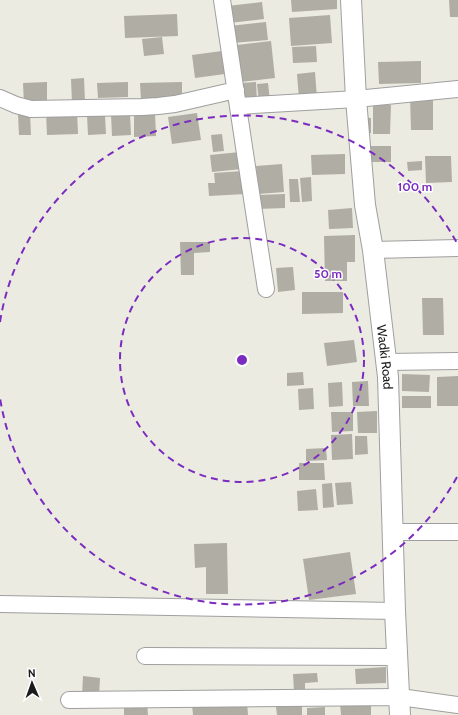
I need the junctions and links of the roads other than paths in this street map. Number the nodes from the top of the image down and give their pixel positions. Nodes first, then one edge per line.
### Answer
1 (222, 0) edge
2 (351, 0) edge
3 (458, 89) edge
4 (236, 90) junction
5 (0, 98) edge
6 (356, 99) junction
7 (238, 106) junction
8 (458, 248) edge
9 (373, 250) junction
10 (266, 289) dead end
11 (386, 362) junction
12 (458, 362) edge
13 (393, 532) junction
14 (458, 532) edge
15 (0, 604) edge
16 (395, 612) junction
17 (145, 656) dead end
18 (398, 657) junction
19 (69, 700) dead end
20 (458, 705) edge
21 (400, 706) edge

1 - 4 street
2 - 6 street, Wadki Road
3 - 6 street
4 - 5 street
4 - 7 street
6 - 7 street
6 - 9 street, Wadki Road
7 - 10 street
8 - 9 street
9 - 11 street, Wadki Road
11 - 12 street
11 - 13 street, Wadki Road
13 - 14 street
13 - 16 street, Wadki Road
15 - 16 street
16 - 18 street, Wadki Road
17 - 18 street
18 - 21 street, Wadki Road
19 - 21 street
20 - 21 street

